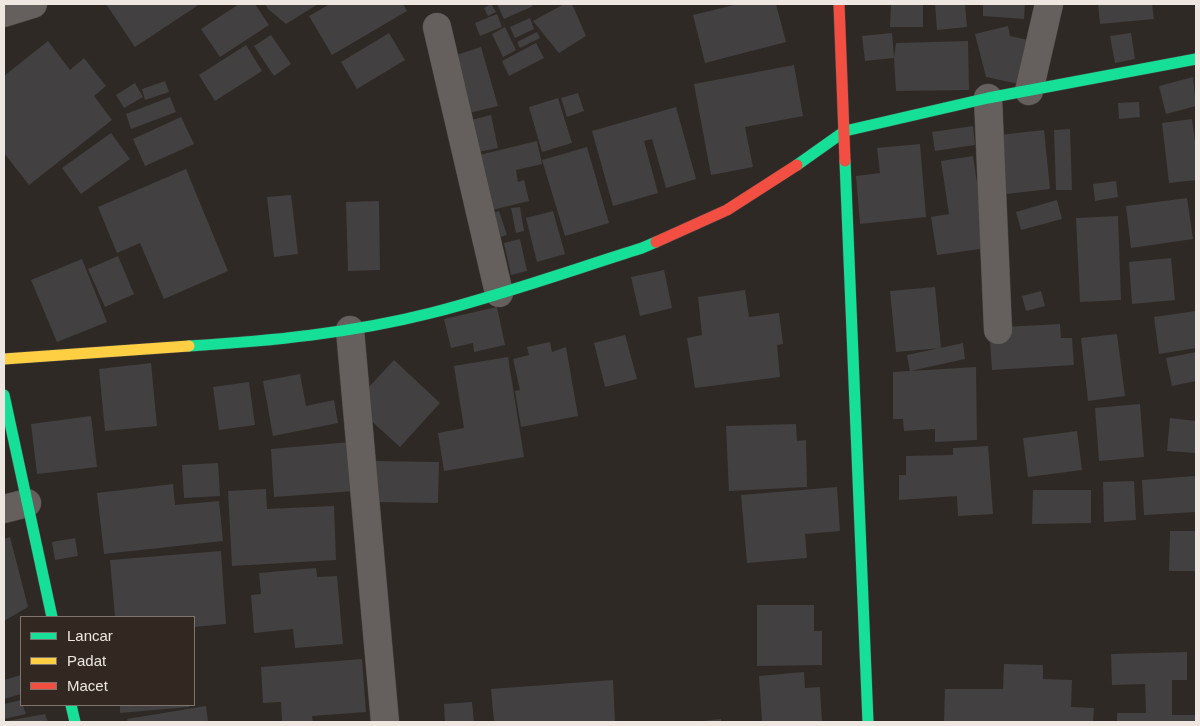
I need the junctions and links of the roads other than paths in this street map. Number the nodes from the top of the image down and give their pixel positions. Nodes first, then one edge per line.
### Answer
1 (33, 4) edge
2 (839, 4) edge
3 (1049, 4) edge
4 (4, 13) edge
5 (437, 28) dead end
6 (1196, 58) edge
7 (1029, 90) junction
8 (988, 98) junction
9 (845, 131) junction
10 (499, 293) junction
11 (350, 330) junction
12 (998, 330) dead end
13 (4, 359) edge
14 (4, 395) edge
15 (15, 506) edge
16 (52, 616) edge
17 (71, 706) edge
18 (75, 722) edge
19 (385, 722) edge
20 (868, 722) edge

1 - 4 street
2 - 9 street
3 - 7 street
5 - 10 street
6 - 7 street
7 - 8 street
8 - 9 street
8 - 12 street
9 - 10 street
9 - 20 street
10 - 11 street
11 - 13 street
11 - 19 street
14 - 15 street
15 - 16 street
17 - 18 street

